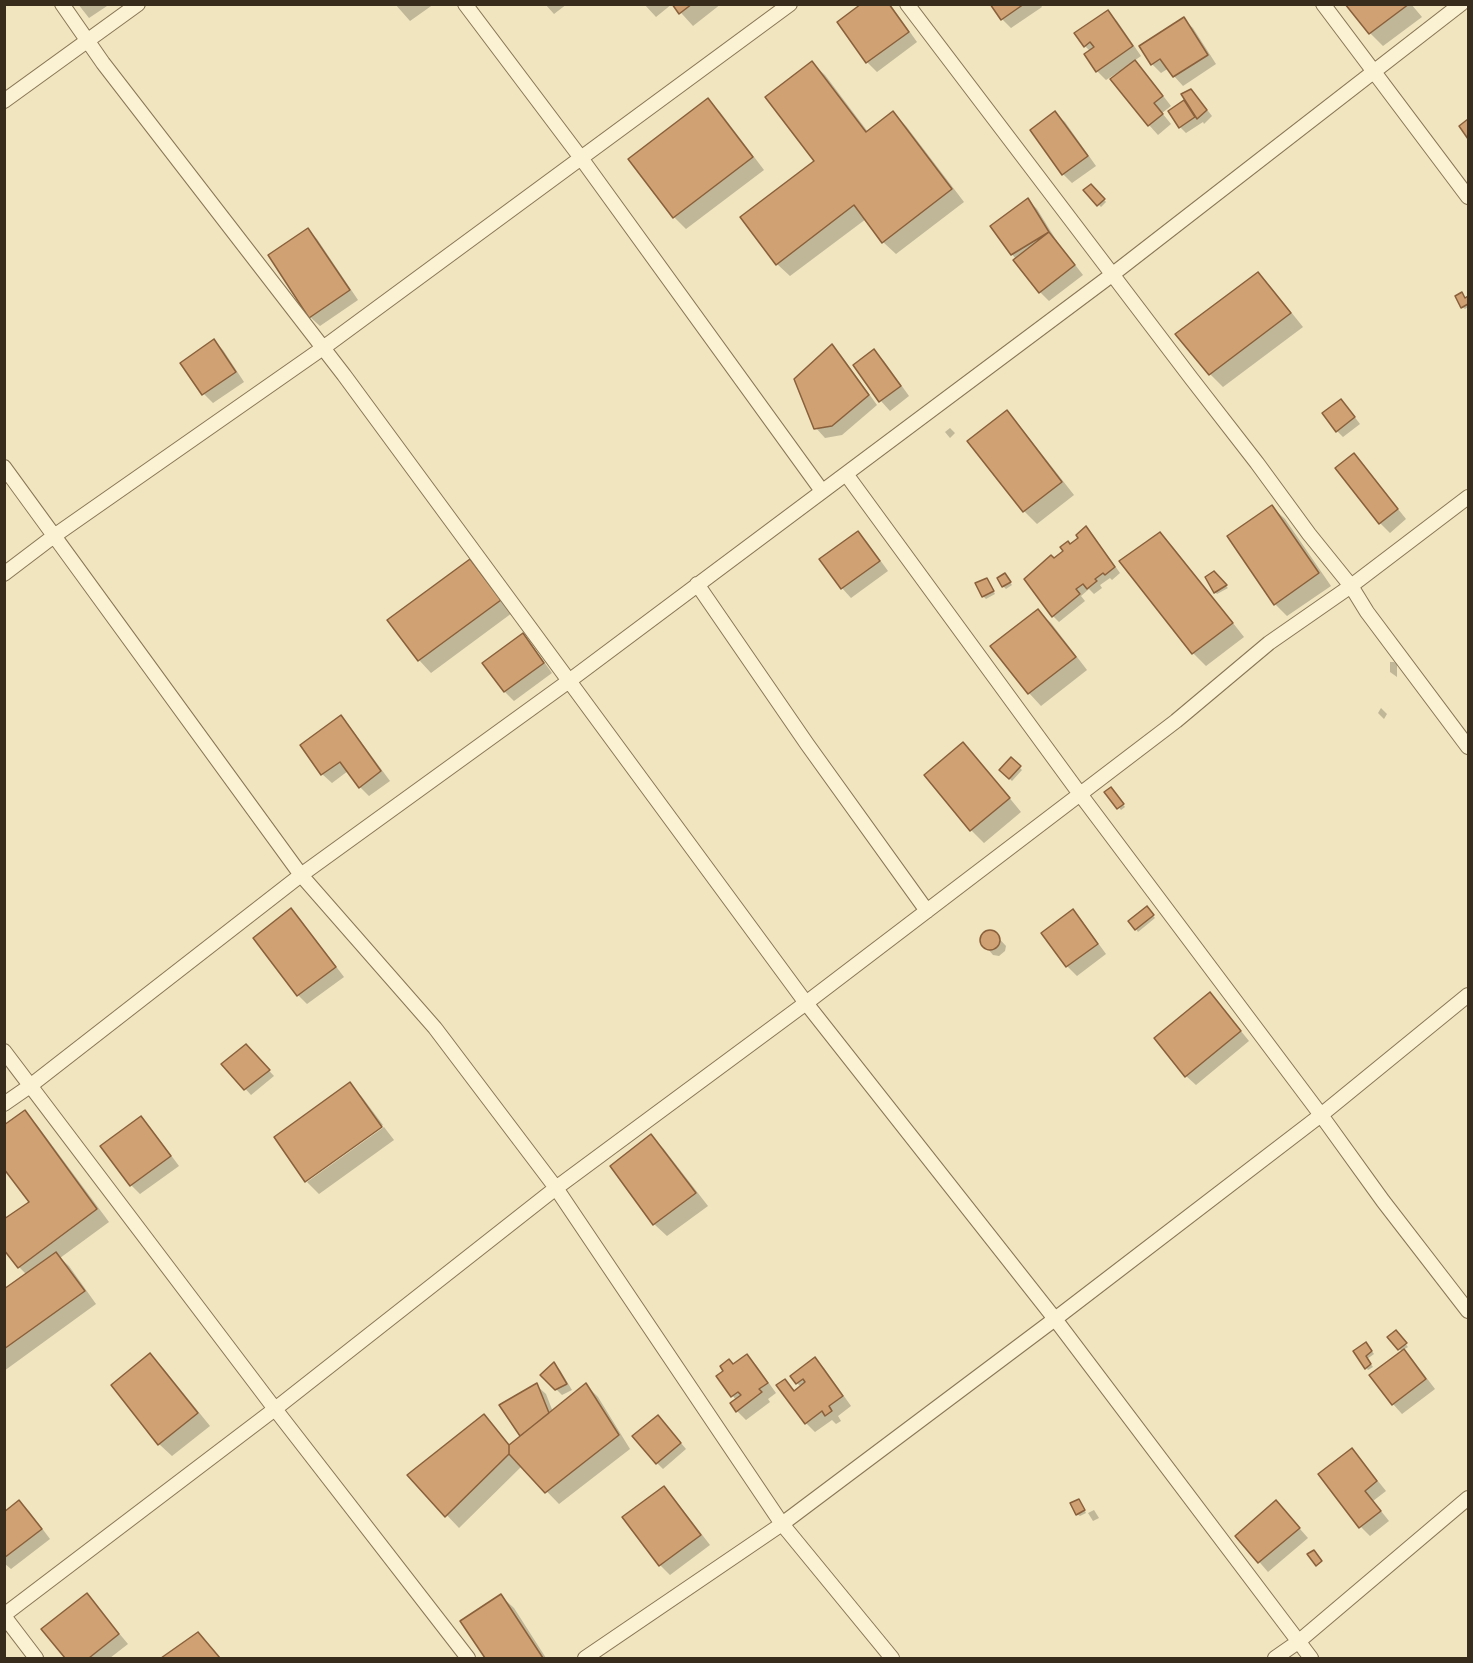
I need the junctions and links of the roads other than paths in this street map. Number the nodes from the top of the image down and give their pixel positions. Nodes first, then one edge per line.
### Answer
1 (62, 4) edge
2 (138, 4) edge
3 (465, 4) edge
4 (790, 4) edge
5 (907, 4) edge
6 (1323, 4) edge
7 (1461, 4) edge
8 (87, 41) junction
9 (1373, 71) junction
10 (4, 101) edge
11 (581, 158) junction
12 (1468, 197) edge
13 (1113, 274) junction
14 (323, 348) junction
15 (4, 467) edge
16 (846, 474) junction
17 (822, 491) junction
18 (1468, 497) edge
19 (54, 536) junction
20 (4, 574) edge
21 (697, 584) junction
22 (1351, 586) junction
23 (569, 681) junction
24 (1468, 747) edge
25 (1080, 794) junction
26 (302, 875) junction
27 (927, 911) junction
28 (1468, 995) edge
29 (806, 1003) junction
30 (4, 1051) edge
31 (30, 1086) junction
32 (4, 1104) edge
33 (1321, 1115) junction
34 (556, 1188) junction
35 (1468, 1311) edge
36 (1055, 1319) junction
37 (275, 1408) junction
38 (1468, 1498) edge
39 (782, 1524) junction
40 (4, 1615) edge
41 (1298, 1642) junction
42 (36, 1659) edge
43 (468, 1659) edge
44 (585, 1659) edge
45 (892, 1659) edge
46 (1275, 1659) edge
47 (1311, 1659) edge

1 - 8 street
2 - 8 street
3 - 11 street
4 - 11 street
5 - 13 street
6 - 9 street
7 - 9 street
8 - 10 street
8 - 14 street
9 - 12 street
9 - 13 street
11 - 14 street
11 - 17 street
13 - 16 street
13 - 22 street
14 - 19 street
14 - 23 street
15 - 19 street
16 - 17 street
16 - 25 street
17 - 21 street
18 - 22 street
19 - 20 street
19 - 26 street
21 - 23 street
21 - 27 street
22 - 24 street
22 - 25 street
23 - 26 street
23 - 29 street
25 - 27 street
25 - 33 street
26 - 31 street
26 - 34 street
27 - 29 street
28 - 33 street
29 - 34 street
29 - 36 street
30 - 31 street
31 - 32 street
31 - 37 street
33 - 35 street
33 - 36 street
34 - 37 street
34 - 39 street
36 - 39 street
36 - 41 street
37 - 40 street
37 - 43 street
38 - 41 street
39 - 44 street
39 - 45 street
40 - 42 street
41 - 46 street
41 - 47 street

